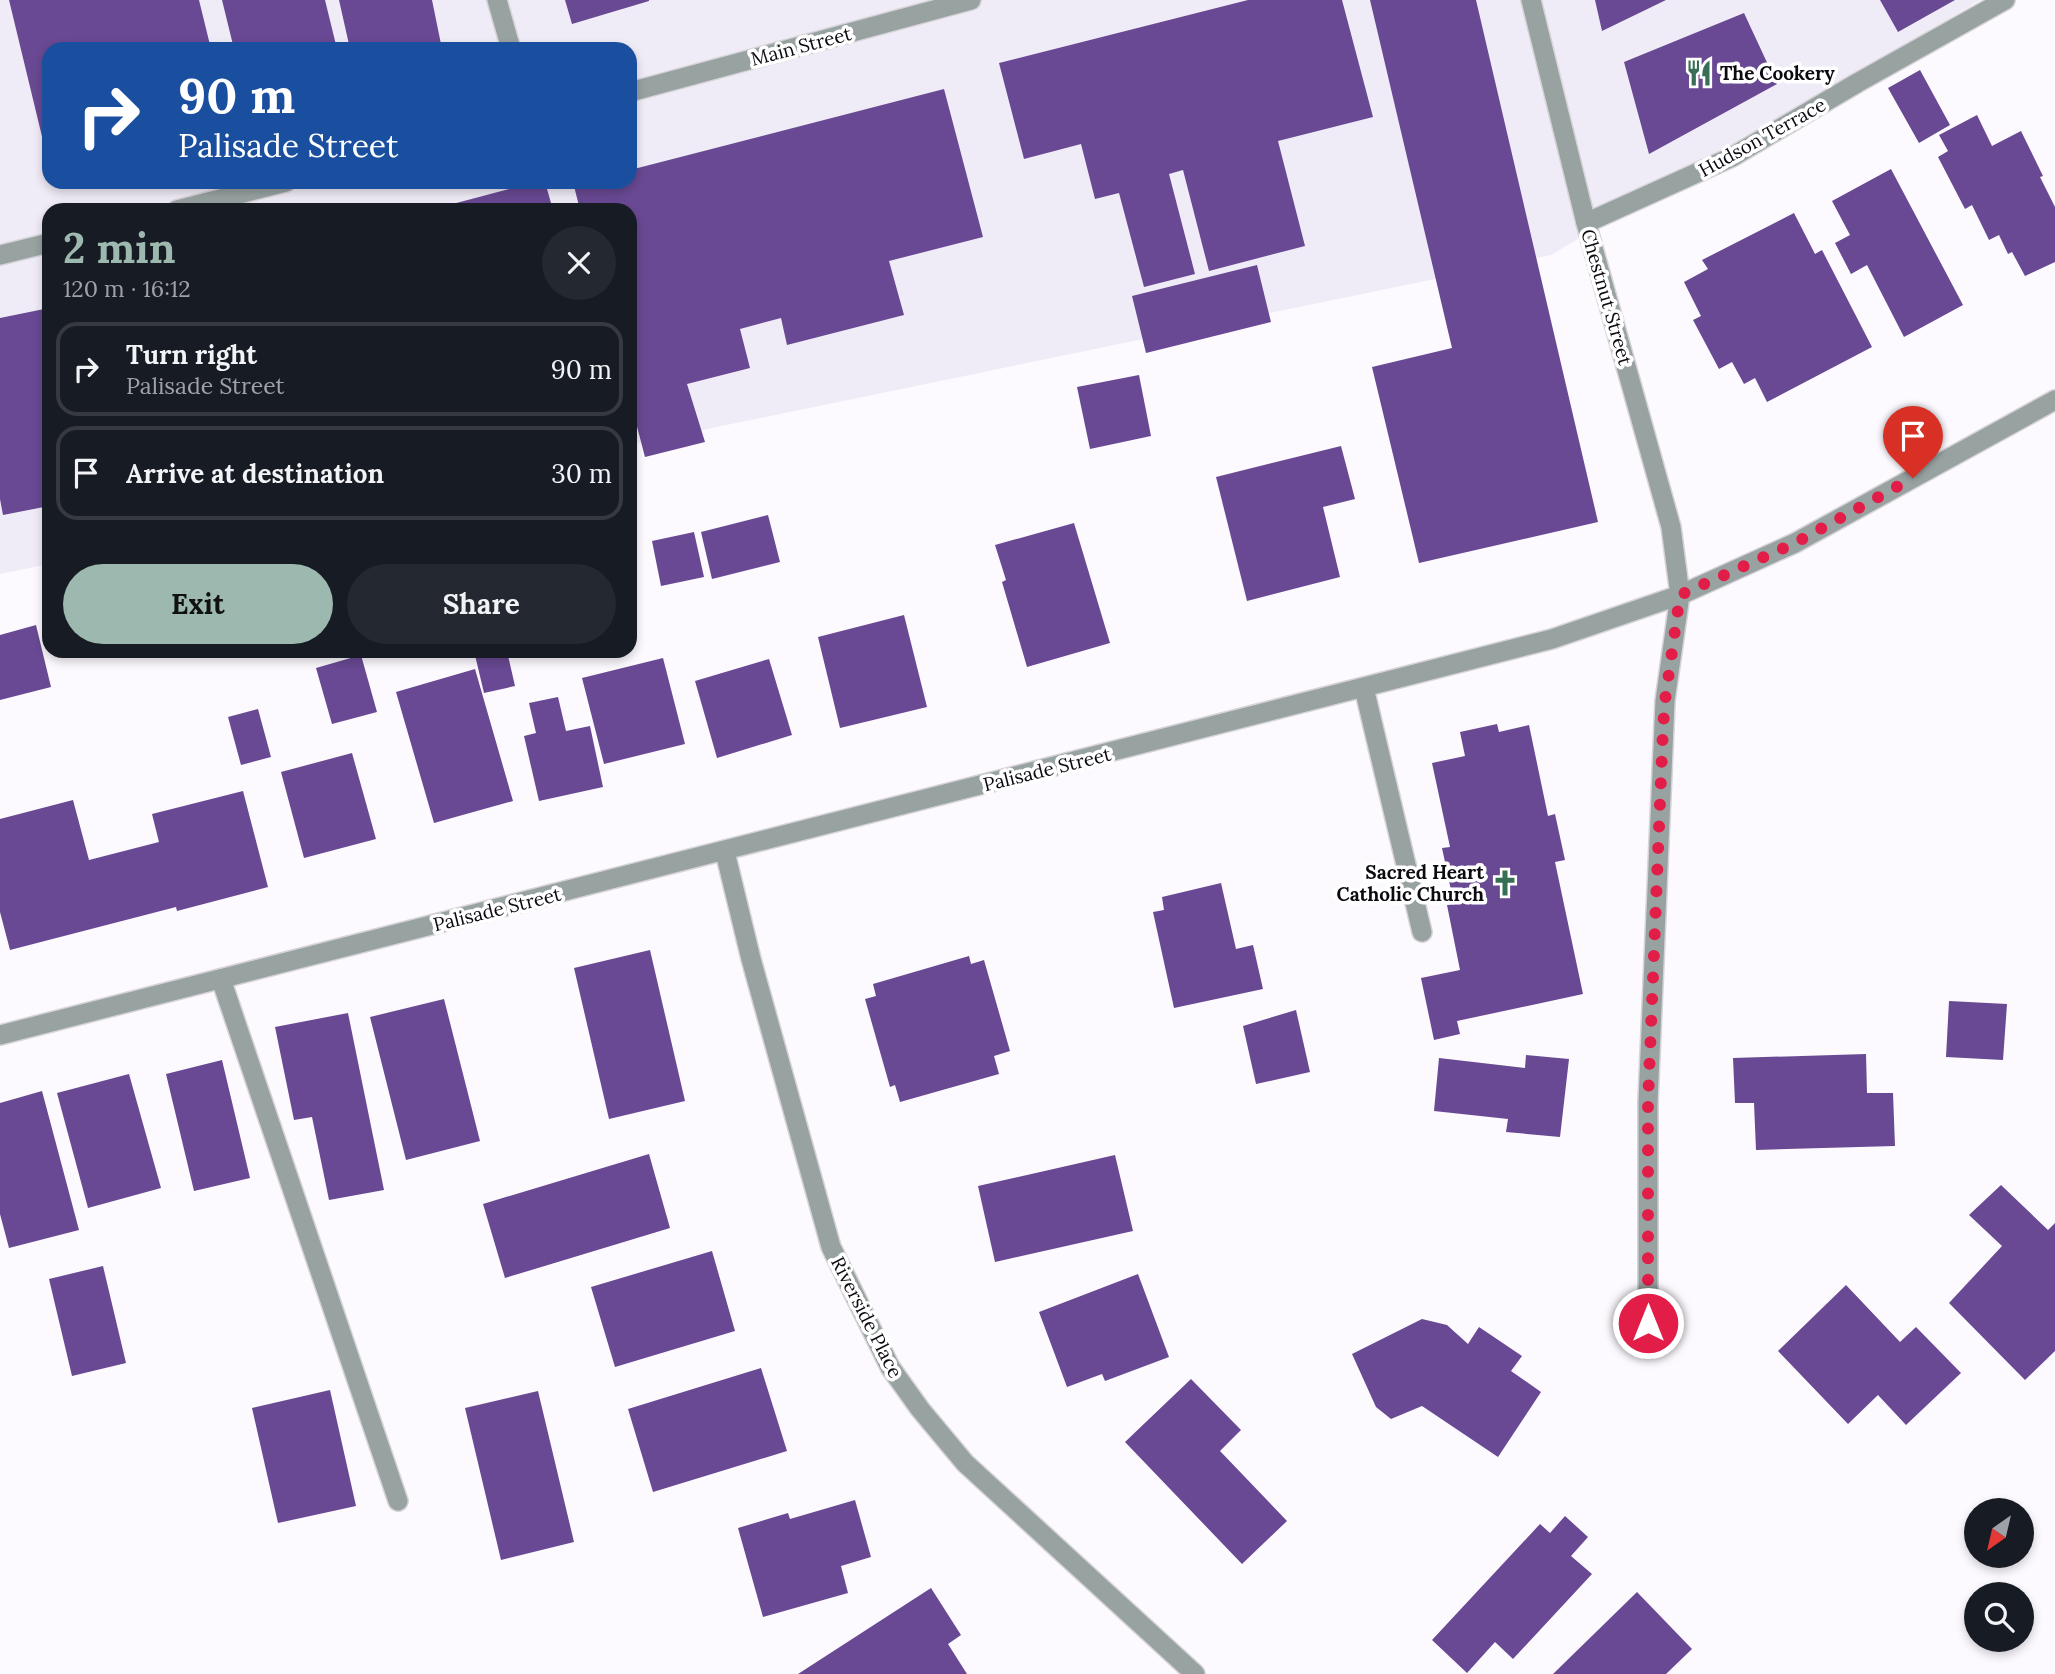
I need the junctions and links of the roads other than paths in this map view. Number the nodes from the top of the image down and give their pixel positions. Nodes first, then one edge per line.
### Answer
1 (497, 0) edge
2 (971, 0) edge
3 (1531, 0) edge
4 (2005, 0) edge
5 (509, 42) edge
6 (637, 90) edge
7 (259, 189) edge
8 (204, 203) edge
9 (1586, 223) junction
10 (42, 245) edge
11 (0, 255) edge
12 (2055, 400) edge
13 (1680, 595) junction
14 (1364, 688) junction
15 (725, 852) junction
16 (1422, 932) dead end
17 (221, 979) junction
18 (0, 1035) edge
19 (1648, 1323) dead end
20 (398, 1501) dead end
21 (1195, 1674) edge

1 - 5 street
2 - 6 street, Main Street
3 - 9 street, Chestnut Street
4 - 9 street, Hudson Terrace
7 - 8 street
9 - 13 street, Chestnut Street
10 - 11 street
12 - 13 street, Palisade Street
13 - 14 street, Palisade Street
13 - 19 street, Chestnut Street
14 - 15 street, Palisade Street
14 - 16 street
15 - 17 street, Palisade Street
15 - 21 street, Riverside Place
17 - 18 street, Palisade Street
17 - 20 street

